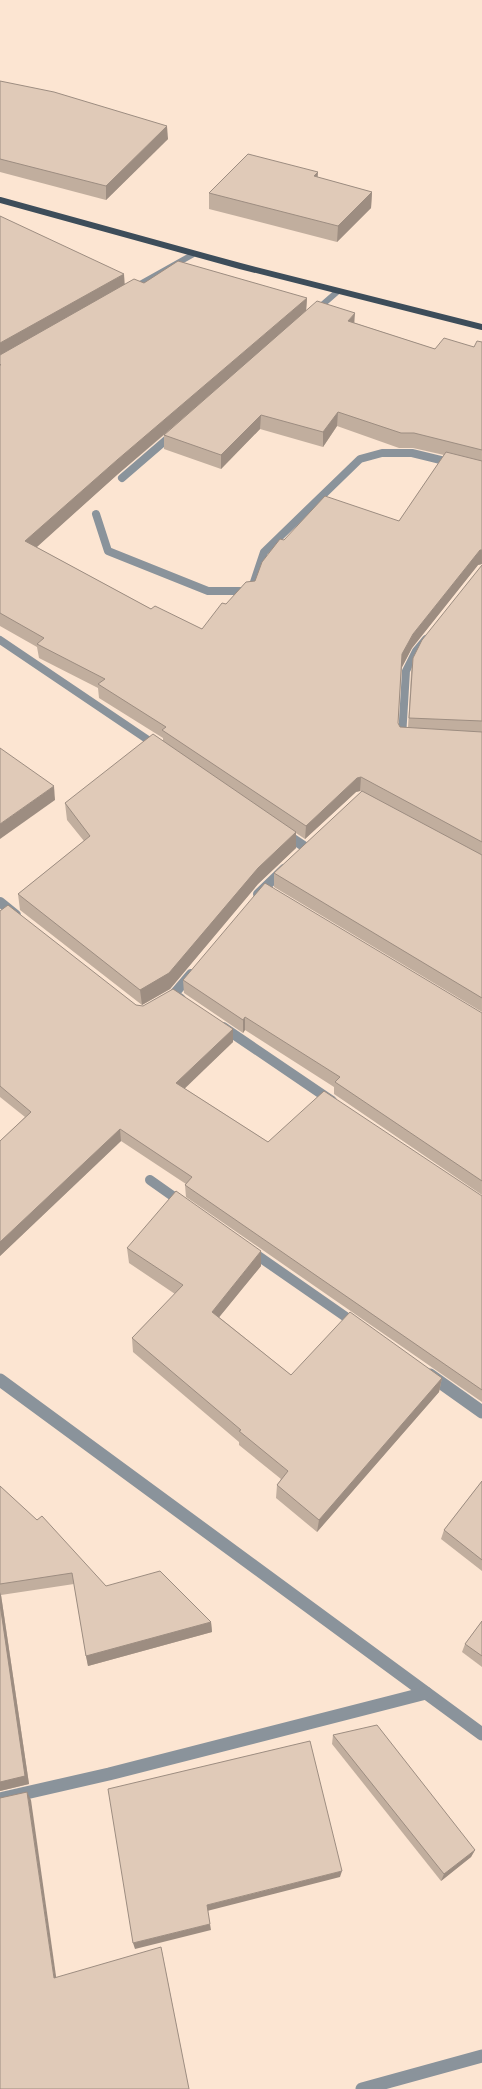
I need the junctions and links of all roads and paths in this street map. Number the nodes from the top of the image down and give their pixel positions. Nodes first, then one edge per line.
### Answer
1 (0, 200) edge
2 (192, 255) junction
3 (337, 292) junction
4 (123, 294) edge
5 (307, 318) edge
6 (482, 327) edge
7 (182, 426) edge
8 (461, 465) edge
9 (122, 478) dead end
10 (96, 514) dead end
11 (430, 634) edge
12 (0, 640) edge
13 (416, 738) edge
14 (162, 750) edge
15 (279, 830) edge
16 (305, 847) edge
17 (290, 863) edge
18 (253, 900) edge
19 (0, 902) edge
20 (25, 922) edge
21 (199, 965) edge
22 (187, 1003) edge
23 (213, 1021) edge
24 (338, 1105) edge
25 (150, 1180) dead end
26 (195, 1211) edge
27 (241, 1243) edge
28 (365, 1330) edge
29 (423, 1371) edge
30 (0, 1380) edge
31 (482, 1412) edge
32 (426, 1693) junction
33 (482, 1734) edge
34 (0, 1799) edge
35 (482, 2056) edge
36 (362, 2089) edge

1 - 2 main road
2 - 3 main road
2 - 4 street
3 - 5 street
3 - 6 main road
7 - 9 street
8 - 10 street
11 - 13 street
12 - 14 street
15 - 16 street
17 - 18 street
19 - 20 street
21 - 22 street
23 - 24 street
25 - 26 street
27 - 28 street
29 - 31 street
30 - 32 street
32 - 33 street
32 - 34 street
35 - 36 street

